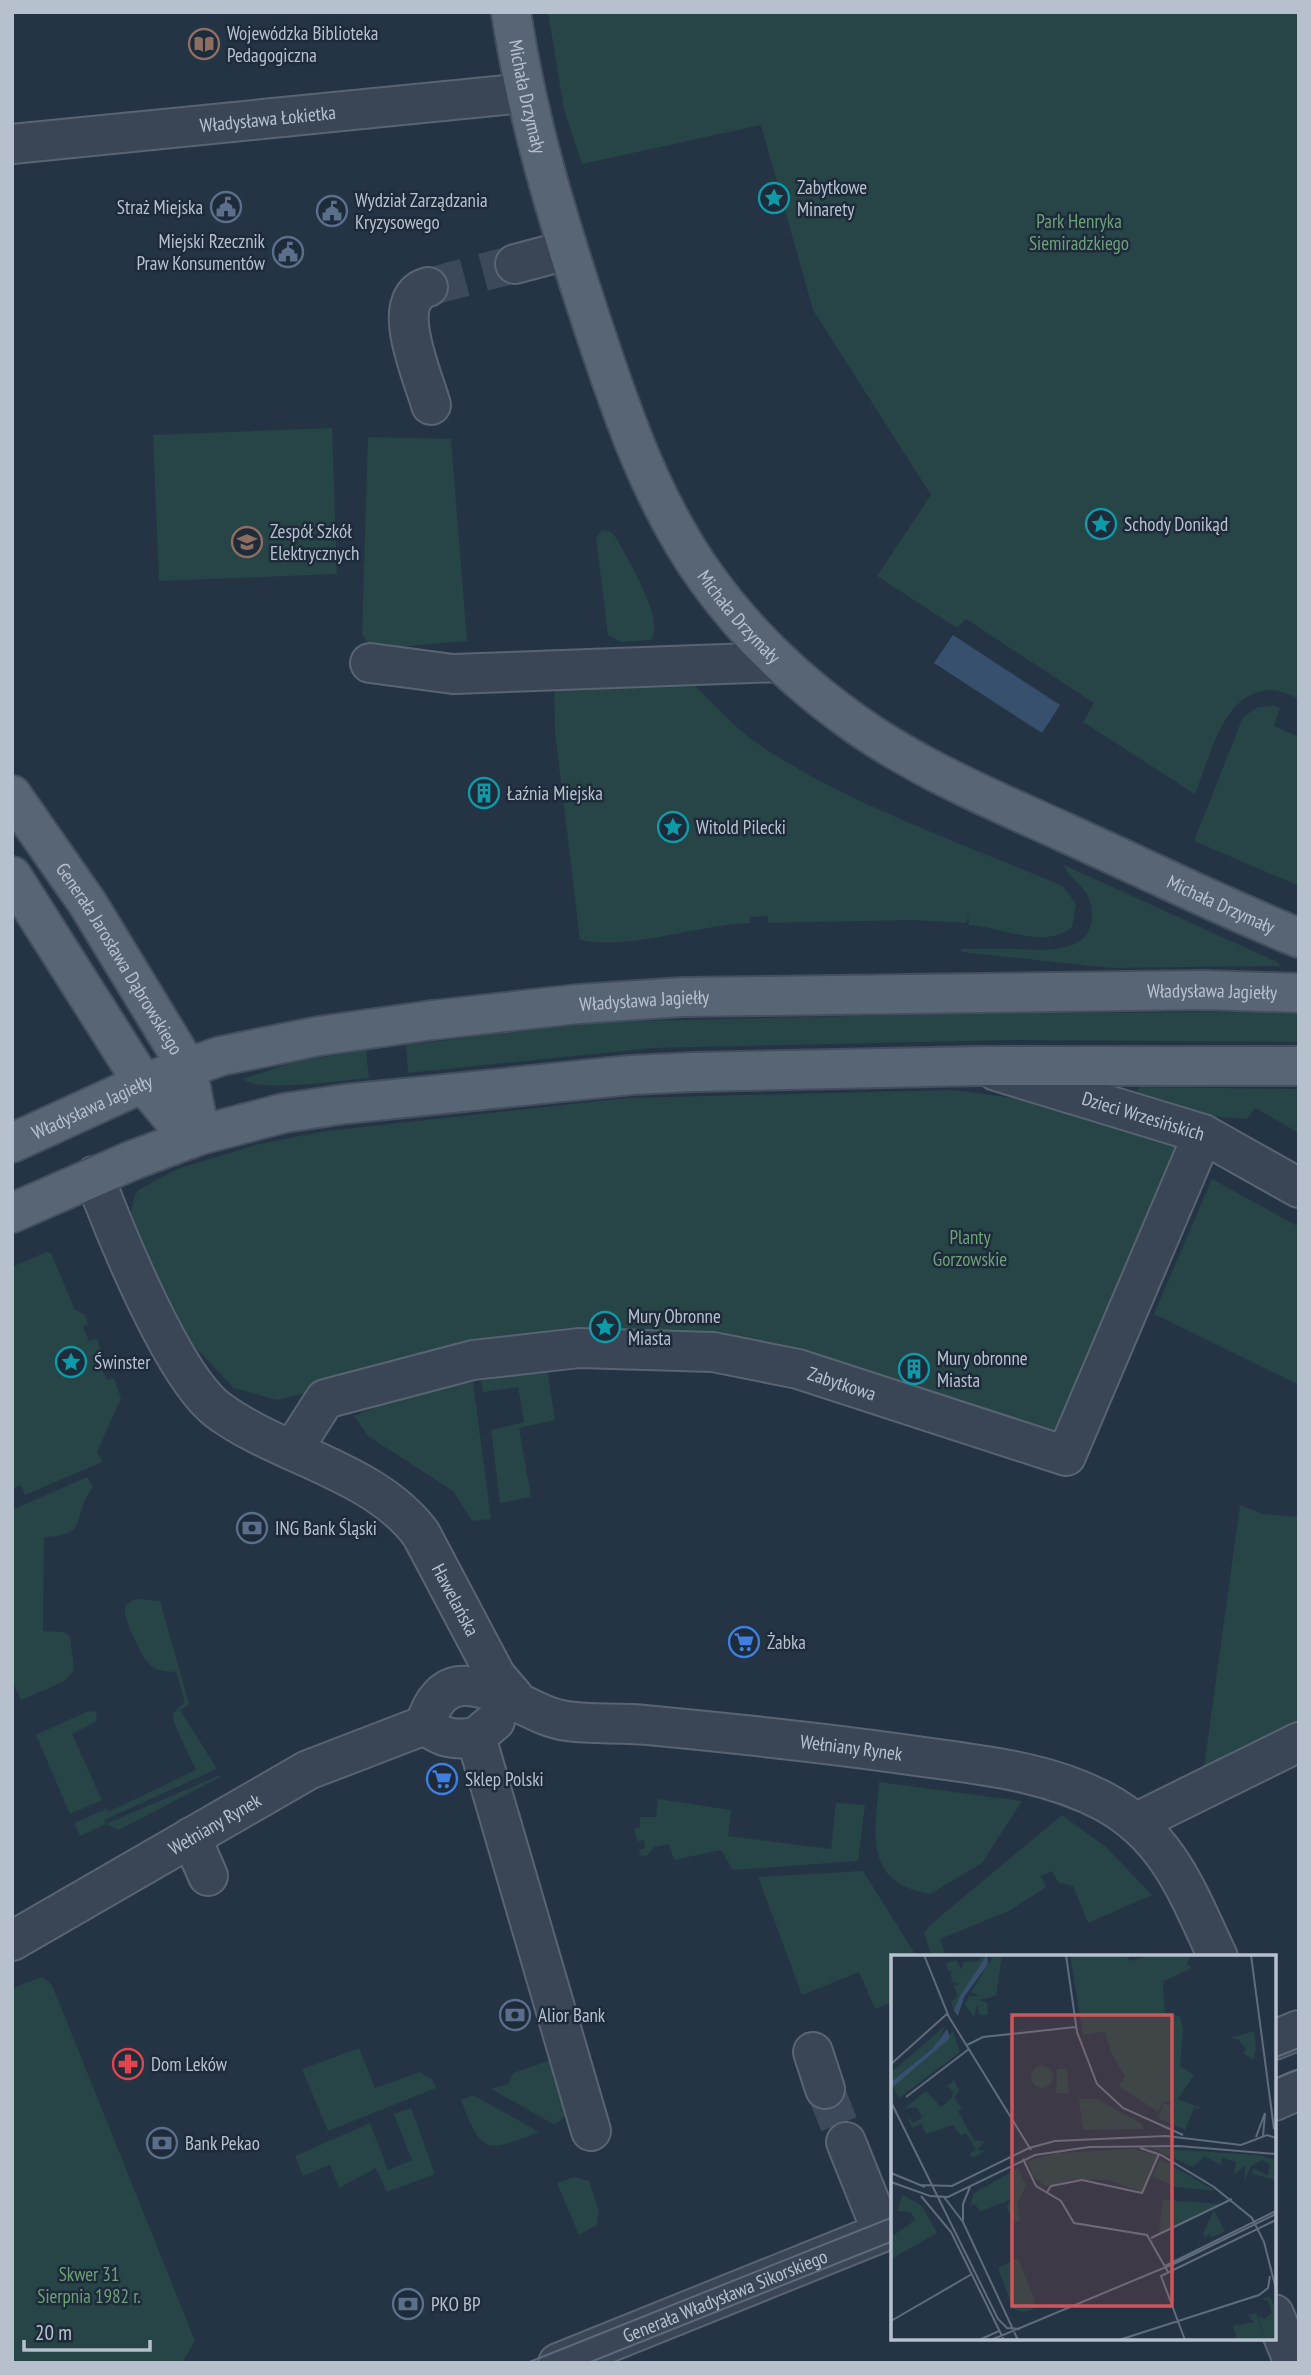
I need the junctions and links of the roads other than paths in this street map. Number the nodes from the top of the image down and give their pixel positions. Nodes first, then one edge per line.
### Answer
1 (512, 12) edge
2 (525, 93) junction
3 (12, 144) edge
4 (568, 250) junction
5 (515, 264) tunnel mouth
6 (428, 287) tunnel mouth
7 (431, 405) dead end
8 (779, 662) junction
9 (381, 672) dead end
10 (12, 794) edge
11 (12, 876) edge
12 (1299, 938) edge
13 (1299, 993) edge
14 (979, 1066) junction
15 (1299, 1066) edge
16 (187, 1067) junction
17 (143, 1083) junction
18 (1203, 1134) junction
19 (195, 1137) junction
20 (12, 1143) edge
21 (94, 1177) junction
22 (1299, 1188) edge
23 (12, 1213) edge
24 (293, 1448) junction
25 (513, 1698) junction
26 (425, 1725) junction
27 (476, 1737) junction
28 (1299, 1742) edge
29 (1137, 1822) junction
30 (191, 1837) junction
31 (208, 1876) dead end
32 (12, 1941) edge
33 (1217, 1955) edge
34 (1299, 2030) edge
35 (1276, 2039) edge
36 (813, 2052) dead end
37 (825, 2089) tunnel mouth
38 (591, 2131) dead end
39 (846, 2142) tunnel mouth
40 (887, 2230) edge
41 (1276, 2319) edge
42 (558, 2363) edge
43 (1294, 2363) edge

1 - 2 main road, Michała Drzymały
2 - 3 street, Władysława Łokietka
2 - 4 main road, Michała Drzymały
4 - 5 street
4 - 8 main road, Michała Drzymały
6 - 7 street
8 - 9 street
8 - 12 main road, Michała Drzymały
10 - 16 main road, Generała Jarosława Dąbrowskiego
11 - 17 main road
13 - 16 main road, Władysława Jagiełły
14 - 15 main road
14 - 18 street, Dzieci Wrzesińskich
14 - 19 main road
16 - 17 main road, Władysława Jagiełły
16 - 19 main road, Generała Jarosława Dąbrowskiego
17 - 19 main road
17 - 20 main road, Władysława Jagiełły
18 - 22 street, Dzieci Wrzesińskich
18 - 24 street, Zabytkowa
19 - 21 main road
21 - 23 main road
21 - 24 street, Hawelańska
24 - 25 street, Hawelańska
25 - 26 street, Wełniany Rynek
25 - 27 street
25 - 29 street, Wełniany Rynek
26 - 27 street
26 - 30 street, Wełniany Rynek
27 - 38 street
28 - 29 street
29 - 33 street, Wełniany Rynek
30 - 31 street
30 - 32 street, Wełniany Rynek
34 - 35 street
36 - 37 street
39 - 40 street
40 - 42 street, Generała Władysława Sikorskiego
41 - 43 street

